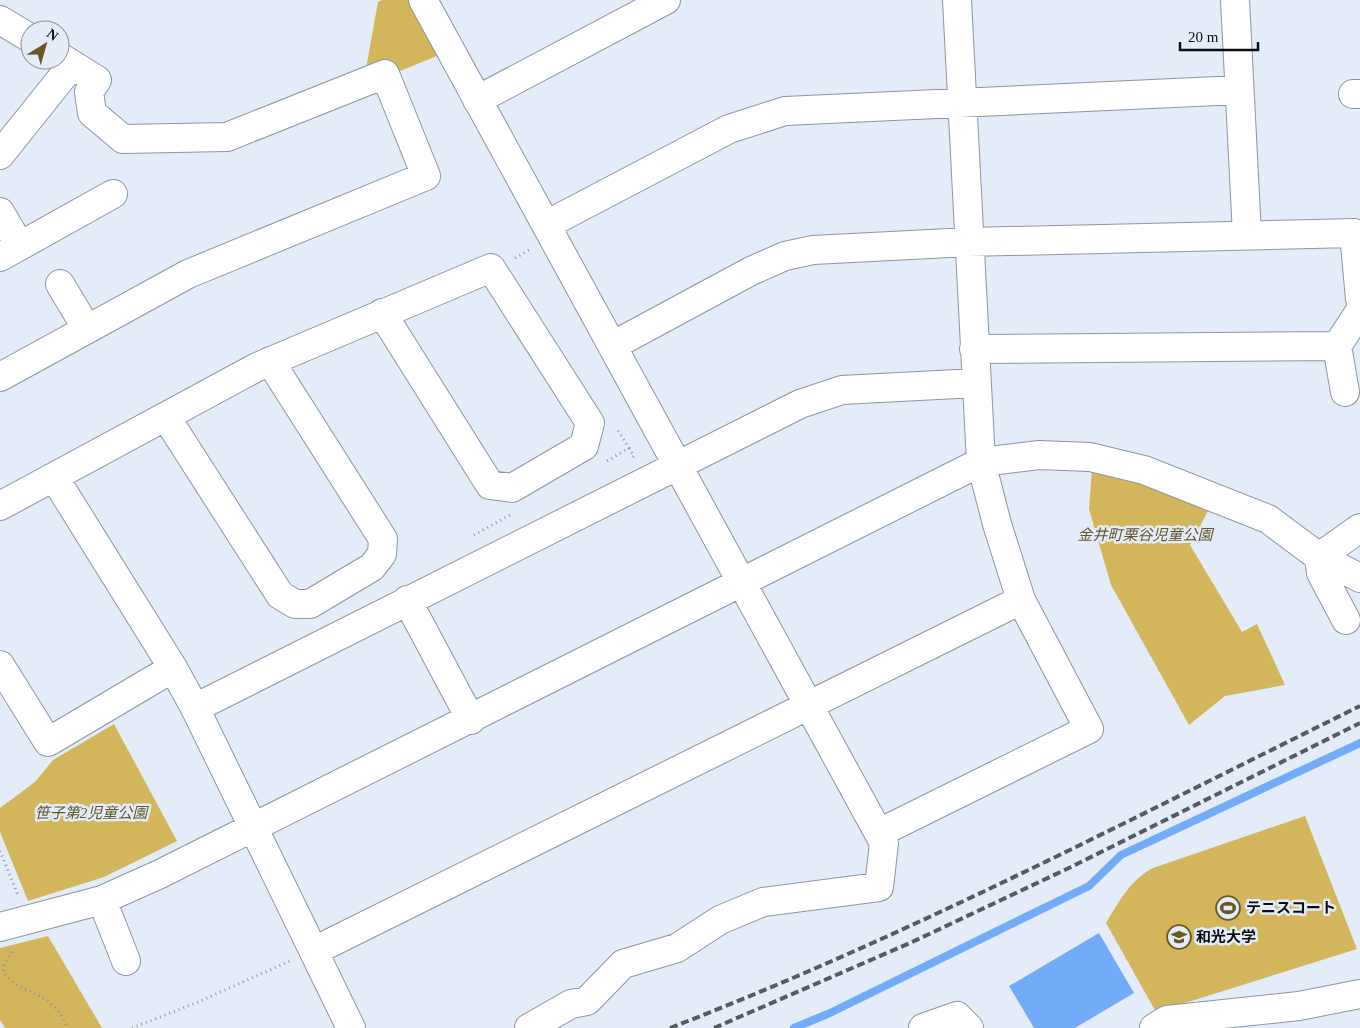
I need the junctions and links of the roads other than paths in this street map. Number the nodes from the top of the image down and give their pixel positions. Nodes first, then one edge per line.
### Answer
1 (423, 0) edge
2 (666, 0) edge
3 (958, 0) edge
4 (1235, 0) edge
5 (0, 20) edge
6 (20, 32) edge
7 (70, 63) edge
8 (60, 70) edge
9 (1239, 90) junction
10 (477, 100) junction
11 (962, 104) junction
12 (0, 155) edge
13 (113, 194) dead end
14 (0, 212) edge
15 (546, 225) junction
16 (1247, 236) junction
17 (969, 242) junction
18 (10, 252) edge
19 (60, 284) dead end
20 (1360, 298) edge
21 (1360, 310) edge
22 (382, 313) junction
23 (87, 329) junction
24 (612, 346) junction
25 (1337, 346) junction
26 (974, 349) junction
27 (270, 361) junction
28 (0, 376) edge
29 (976, 383) junction
30 (1345, 392) dead end
31 (166, 417) junction
32 (981, 462) junction
33 (678, 466) junction
34 (54, 477) junction
35 (0, 506) edge
36 (1360, 528) edge
37 (1319, 557) junction
38 (1360, 578) edge
39 (741, 581) junction
40 (407, 600) junction
41 (1021, 600) junction
42 (1346, 620) dead end
43 (0, 666) edge
44 (173, 668) junction
45 (809, 705) junction
46 (195, 708) junction
47 (471, 720) junction
48 (253, 827) junction
49 (879, 833) junction
50 (102, 900) junction
51 (0, 927) edge
52 (314, 951) junction
53 (126, 961) dead end
54 (1360, 994) edge
55 (351, 1028) edge
56 (529, 1028) edge
57 (923, 1028) edge
58 (969, 1028) edge
59 (1154, 1028) edge

1 - 10 street
2 - 10 street
3 - 11 street
4 - 9 street
5 - 6 street
7 - 23 street
8 - 12 street
9 - 11 street
9 - 16 street
10 - 15 street
11 - 15 street
11 - 17 street
13 - 18 street
14 - 18 street
15 - 24 street
16 - 17 street
16 - 20 street
17 - 24 street
17 - 26 street
19 - 23 street
21 - 25 street
22 - 22 street
22 - 27 street
23 - 28 street
24 - 33 street
25 - 26 street
25 - 30 street
26 - 29 street
27 - 31 street
27 - 31 street
29 - 32 street
29 - 33 street
31 - 34 street
32 - 37 street
32 - 39 street
32 - 41 street
33 - 39 street
33 - 40 street
34 - 35 street
34 - 44 street
36 - 37 street
37 - 38 street
37 - 42 street
39 - 45 street
39 - 47 street
40 - 46 street
40 - 47 street
41 - 45 street
41 - 49 street
43 - 44 street
44 - 46 street
45 - 49 street
45 - 52 street
46 - 48 street
47 - 48 street
48 - 50 street
48 - 52 street
49 - 56 street
50 - 51 street
50 - 53 street
52 - 55 street
54 - 59 street
57 - 58 street

